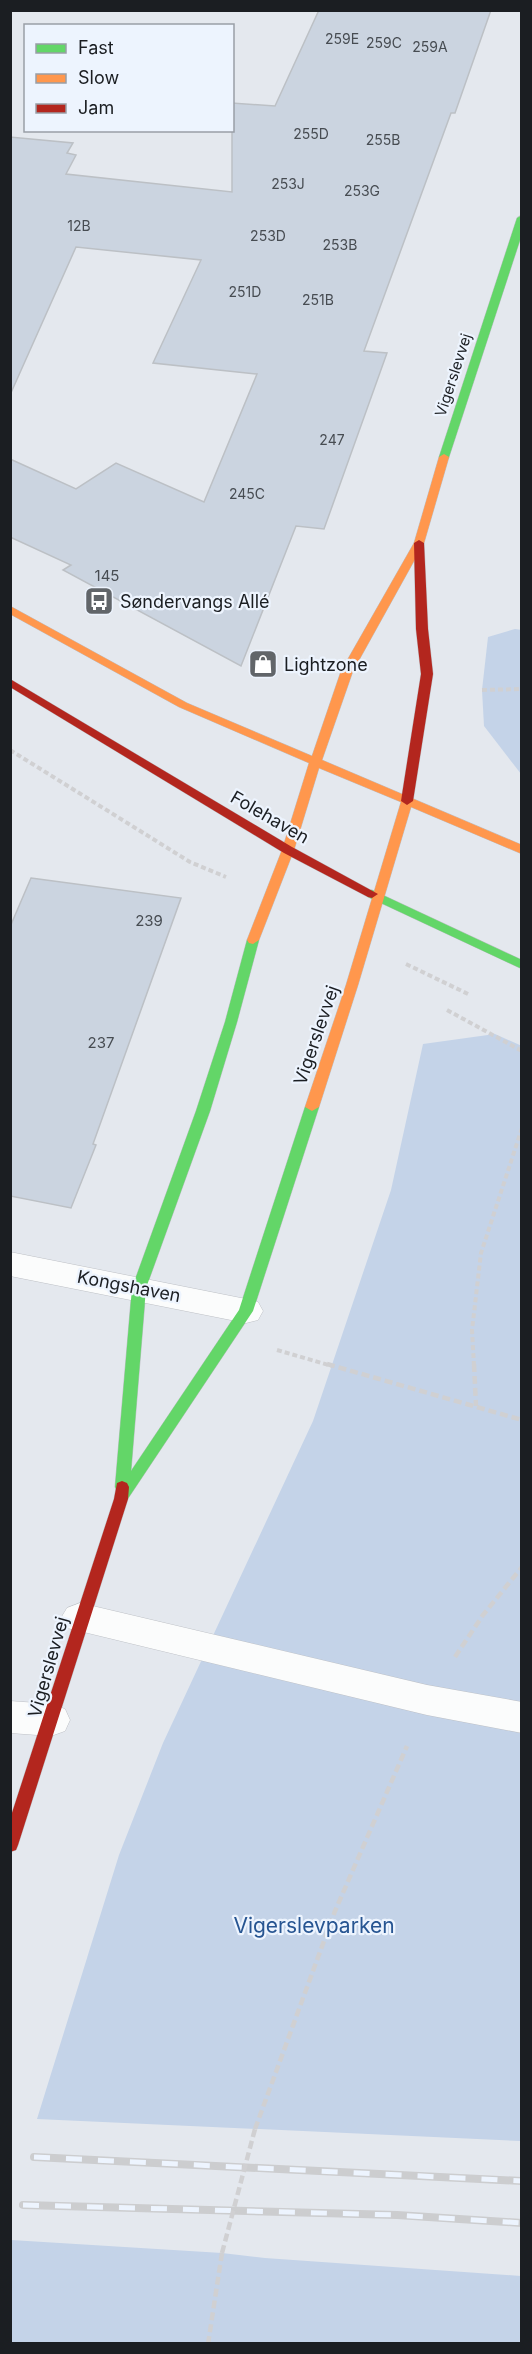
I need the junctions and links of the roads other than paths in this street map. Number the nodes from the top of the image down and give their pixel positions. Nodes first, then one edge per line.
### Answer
1 (522, 218) edge
2 (419, 543) junction
3 (10, 609) edge
4 (10, 682) edge
5 (315, 763) junction
6 (407, 801) junction
7 (288, 850) junction
8 (522, 850) edge
9 (378, 897) junction
10 (522, 965) edge
11 (10, 1264) edge
12 (139, 1287) junction
13 (238, 1324) junction
14 (121, 1499) junction
15 (80, 1618) junction
16 (10, 1717) edge
17 (522, 1718) edge
18 (51, 1720) junction
19 (10, 1845) edge

1 - 2 main road, Vigerslevvej
2 - 5 main road, Vigerslevvej
2 - 6 main road, Vigerslevvej
3 - 5 main road
4 - 7 main road, Folehaven
5 - 6 main road
5 - 7 main road, Vigerslevvej
6 - 8 main road
6 - 9 main road, Vigerslevvej
7 - 9 main road, Folehaven
7 - 12 main road, Vigerslevvej
9 - 10 main road, Folehaven
9 - 13 main road, Vigerslevvej
11 - 12 street, Kongshaven
12 - 13 street, Kongshaven
12 - 14 main road, Vigerslevvej
13 - 14 main road, Vigerslevvej
14 - 15 main road, Vigerslevvej
15 - 17 street
15 - 18 main road, Vigerslevvej
16 - 18 street
18 - 19 main road, Vigerslevvej

